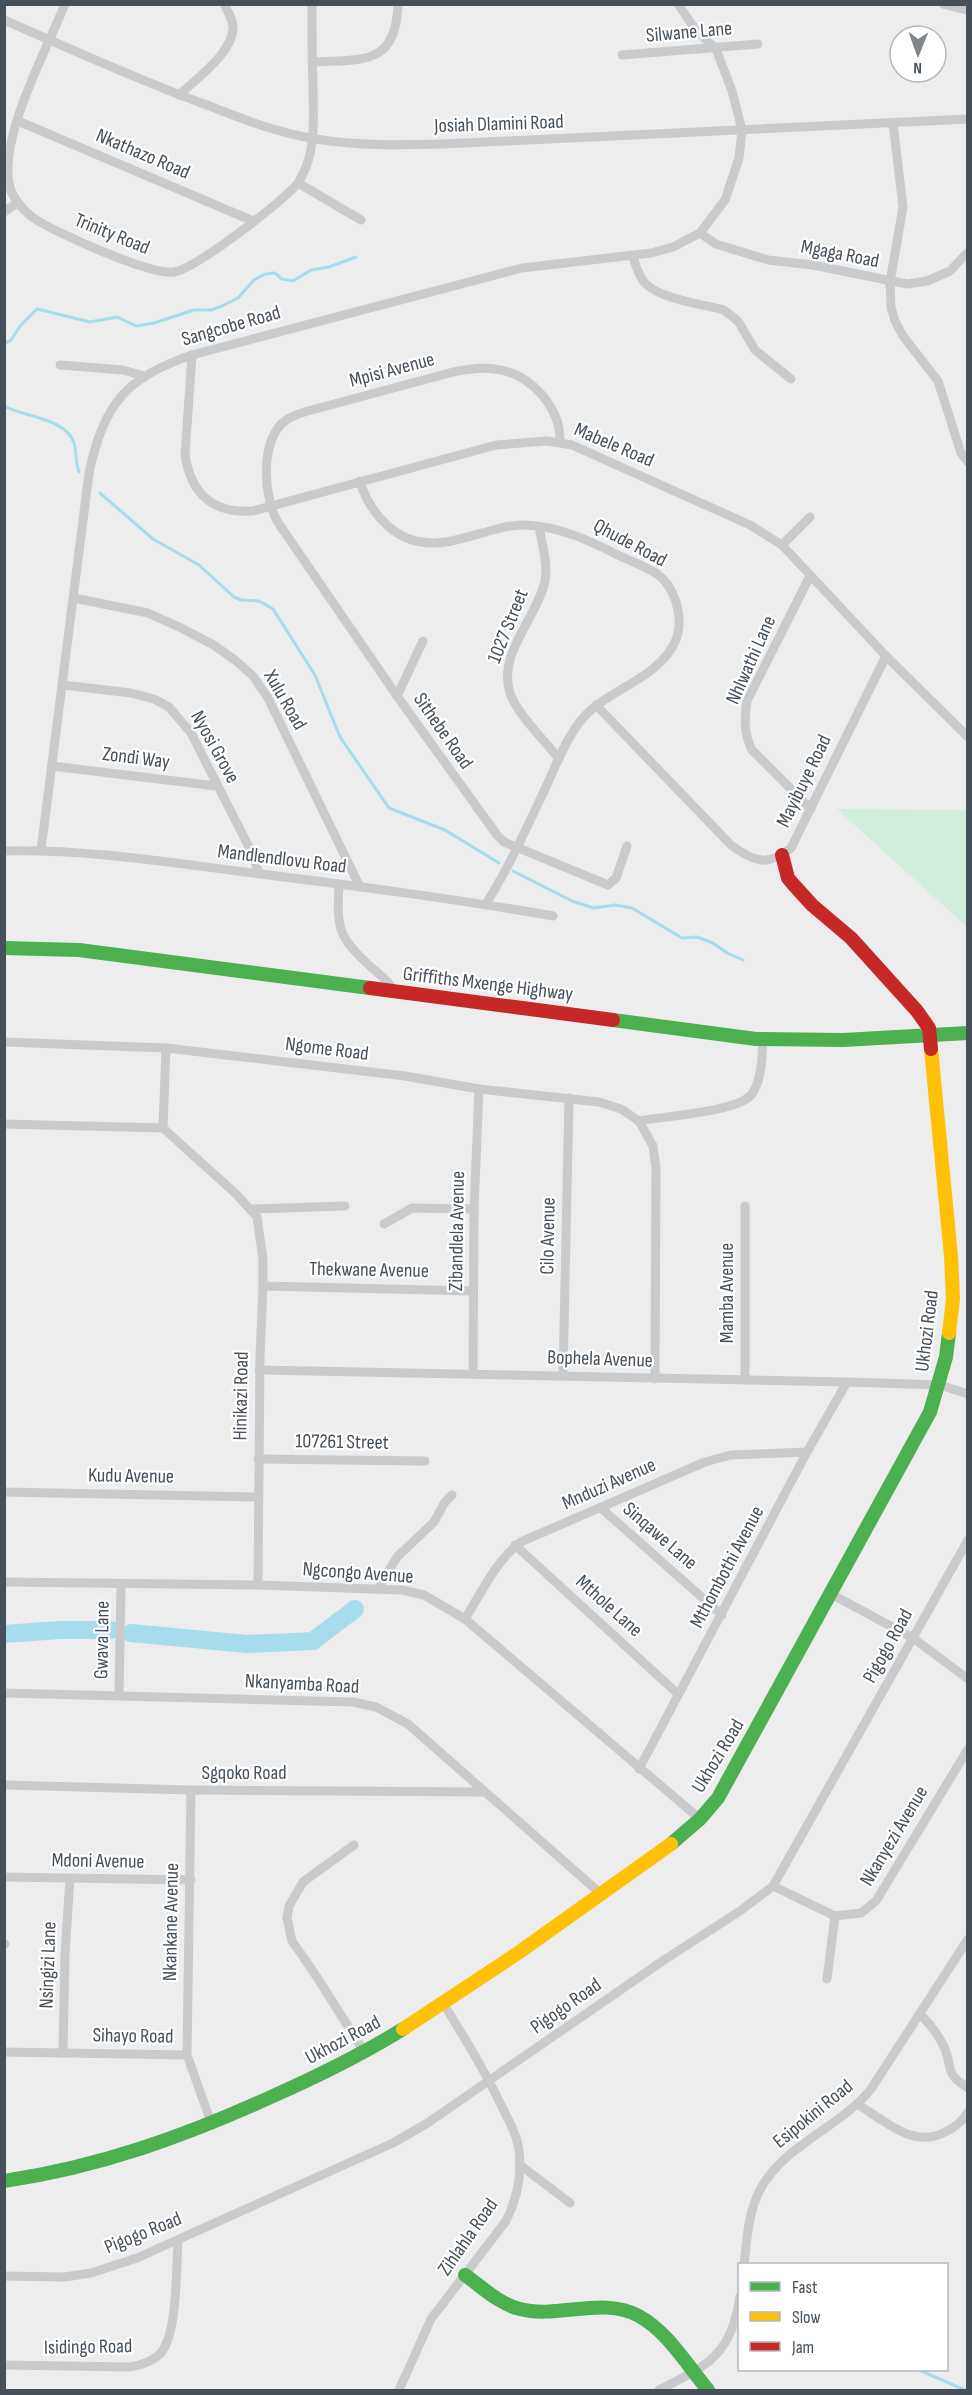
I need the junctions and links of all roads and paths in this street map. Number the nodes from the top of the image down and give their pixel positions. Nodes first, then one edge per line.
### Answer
1 (65, 4) edge
2 (224, 4) edge
3 (312, 4) edge
4 (398, 4) edge
5 (678, 4) edge
6 (944, 4) edge
7 (968, 10) edge
8 (4, 20) edge
9 (51, 40) junction
10 (758, 44) dead end
11 (716, 49) junction
12 (622, 55) dead end
13 (312, 62) junction
14 (179, 95) junction
15 (968, 119) edge
16 (18, 121) junction
17 (893, 123) junction
18 (742, 130) junction
19 (313, 139) junction
20 (298, 183) junction
21 (17, 203) junction
22 (4, 212) edge
23 (361, 220) dead end
24 (253, 221) junction
25 (700, 233) junction
26 (968, 252) edge
27 (633, 257) junction
28 (890, 282) junction
29 (192, 355) junction
30 (60, 365) dead end
31 (144, 376) junction
32 (791, 379) dead end
33 (560, 442) junction
34 (968, 462) edge
35 (360, 481) junction
36 (269, 507) junction
37 (810, 517) dead end
38 (539, 526) junction
39 (782, 545) junction
40 (810, 576) junction
41 (74, 598) junction
42 (423, 641) dead end
43 (886, 656) junction
44 (63, 685) junction
45 (397, 696) junction
46 (596, 705) junction
47 (968, 737) edge
48 (559, 759) junction
49 (52, 766) junction
50 (216, 786) junction
51 (811, 809) junction
52 (627, 846) dead end
53 (518, 847) junction
54 (41, 850) junction
55 (4, 851) edge
56 (782, 855) junction
57 (259, 874) junction
58 (339, 884) junction
59 (360, 886) junction
60 (486, 904) junction
61 (553, 916) dead end
62 (4, 948) edge
63 (395, 992) junction
64 (968, 1033) edge
65 (931, 1035) junction
66 (763, 1040) junction
67 (4, 1042) edge
68 (166, 1048) junction
69 (479, 1089) junction
70 (569, 1098) junction
71 (639, 1121) junction
72 (4, 1124) edge
73 (163, 1128) junction
74 (345, 1206) dead end
75 (745, 1206) dead end
76 (252, 1209) junction
77 (474, 1209) junction
78 (384, 1224) dead end
79 (263, 1286) junction
80 (473, 1291) junction
81 (259, 1370) junction
82 (473, 1374) junction
83 (563, 1376) junction
84 (655, 1379) junction
85 (745, 1380) junction
86 (847, 1382) junction
87 (940, 1385) junction
88 (968, 1394) edge
89 (807, 1452) junction
90 (258, 1459) junction
91 (425, 1461) dead end
92 (4, 1492) edge
93 (452, 1495) dead end
94 (258, 1497) junction
95 (601, 1508) junction
96 (968, 1540) edge
97 (515, 1545) junction
98 (4, 1582) edge
99 (121, 1584) junction
100 (258, 1585) junction
101 (378, 1589) junction
102 (831, 1594) junction
103 (722, 1615) junction
104 (465, 1619) junction
105 (913, 1638) junction
106 (968, 1679) edge
107 (4, 1694) edge
108 (678, 1694) junction
109 (119, 1695) junction
110 (968, 1749) edge
111 (639, 1769) junction
112 (4, 1785) edge
113 (191, 1790) junction
114 (484, 1792) junction
115 (700, 1819) junction
116 (354, 1845) dead end
117 (4, 1877) edge
118 (70, 1878) junction
119 (190, 1880) junction
120 (773, 1886) junction
121 (601, 1894) junction
122 (835, 1916) junction
123 (968, 1939) edge
124 (827, 1979) dead end
125 (443, 2002) junction
126 (920, 2014) junction
127 (4, 2052) edge
128 (63, 2052) junction
129 (364, 2053) junction
130 (187, 2055) junction
131 (489, 2080) junction
132 (968, 2088) edge
133 (859, 2105) junction
134 (968, 2112) edge
135 (212, 2125) junction
136 (519, 2165) junction
137 (4, 2181) edge
138 (570, 2203) dead end
139 (178, 2240) junction
140 (744, 2263) edge
141 (465, 2275) junction
142 (4, 2276) edge
143 (738, 2303) edge
144 (4, 2365) edge
145 (692, 2373) junction
146 (399, 2391) edge
147 (658, 2391) edge
148 (708, 2391) edge

1 - 9 street
2 - 14 street
3 - 13 street, Trinity Road
4 - 13 street
5 - 11 street
6 - 7 street
8 - 9 street, Josiah Dlamini Road
9 - 14 street, Josiah Dlamini Road
9 - 16 street
10 - 11 street, Silwane Lane
11 - 12 street, Silwane Lane
11 - 18 street
13 - 19 street, Trinity Road
14 - 19 street, Josiah Dlamini Road
15 - 17 street, Josiah Dlamini Road
16 - 21 street
16 - 24 street, Nkathazo Road
17 - 18 street, Josiah Dlamini Road
17 - 28 street
18 - 19 street, Josiah Dlamini Road
18 - 25 street, Sangcobe Road
19 - 20 street, Trinity Road
20 - 23 street
20 - 24 street, Trinity Road
21 - 22 street
21 - 24 street, Trinity Road
25 - 27 street, Sangcobe Road
25 - 28 street, Mgaga Road
26 - 28 street, Mgaga Road
27 - 29 street, Sangcobe Road
27 - 32 street
28 - 34 street
29 - 31 street, Sangcobe Road
29 - 36 street, Mabele Road
30 - 31 street
31 - 41 street, Sangcobe Road
33 - 35 street, Mabele Road
33 - 36 street, Mpisi Avenue
33 - 39 street, Mabele Road
35 - 36 street, Mabele Road
35 - 38 street, Qhude Road
36 - 45 street, Sithebe Road
37 - 39 street
38 - 46 street, Qhude Road
38 - 48 street, 1027 Street
39 - 40 street, Mabele Road
40 - 43 street, Mabele Road
40 - 51 street, Nhlwathi Lane
41 - 44 street, Sangcobe Road
41 - 59 street, Xulu Road
42 - 45 street
43 - 47 street, Mabele Road
43 - 51 street, Mayibuye Road
44 - 49 street, Sangcobe Road
44 - 50 street, Nyosi Grove
45 - 53 street, Sithebe Road
46 - 48 street, Qhude Road
46 - 56 street, Mayibuye Road
48 - 53 street, Qhude Road
49 - 50 street, Zondi Way
49 - 54 street, Sangcobe Road
50 - 57 street, Nyosi Grove
51 - 56 street, Mayibuye Road
52 - 53 street, Sithebe Road
53 - 60 street, Qhude Road
54 - 55 street, Mandlendlovu Road
54 - 57 street, Mandlendlovu Road
56 - 65 street
57 - 58 street, Mandlendlovu Road
58 - 59 street, Mandlendlovu Road
58 - 63 street
59 - 60 street, Mandlendlovu Road
60 - 61 street, Mandlendlovu Road
62 - 63 street, Griffiths Mxenge Highway
63 - 66 street, Griffiths Mxenge Highway
64 - 65 street, Griffiths Mxenge Highway
65 - 66 street, Griffiths Mxenge Highway
65 - 87 street, Ukhozi Road
66 - 71 street
67 - 68 street, Ngome Road
68 - 69 street, Ngome Road
68 - 73 street
69 - 70 street, Ngome Road
69 - 77 street, Zibandlela Avenue
70 - 71 street, Ngome Road
70 - 83 street, Cilo Avenue
71 - 84 street
72 - 73 street
73 - 76 street, Hinikazi Road
74 - 76 street
75 - 85 street, Mamba Avenue
76 - 79 street, Hinikazi Road
77 - 78 street
77 - 80 street, Zibandlela Avenue
79 - 80 street, Thekwane Avenue
79 - 81 street, Hinikazi Road
80 - 82 street, Zibandlela Avenue
81 - 82 street, Bophela Avenue
81 - 90 street, Hinikazi Road
82 - 83 street, Bophela Avenue
83 - 84 street, Bophela Avenue
84 - 85 street, Bophela Avenue
85 - 86 street, Bophela Avenue
86 - 87 street, Bophela Avenue
86 - 89 street, Mthombothi Avenue
87 - 88 street
87 - 102 street, Ukhozi Road
89 - 95 street, Mnduzi Avenue
89 - 103 street, Mthombothi Avenue
90 - 91 street, 107261 Street
90 - 94 street, Hinikazi Road
92 - 94 street, Kudu Avenue
93 - 101 street
94 - 100 street, Hinikazi Road
95 - 97 street, Mnduzi Avenue
95 - 103 street, Sinqawe Lane
96 - 105 street, Pigogo Road
97 - 104 street
97 - 108 street, Mthole Lane
98 - 99 street, Ngcongo Avenue
99 - 100 street, Ngcongo Avenue
99 - 109 street, Gwava Lane
100 - 101 street, Ngcongo Avenue
101 - 104 street, Ngcongo Avenue
102 - 105 street
102 - 115 street, Ukhozi Road
103 - 108 street, Mthombothi Avenue
104 - 111 street, Ngcongo Avenue
105 - 106 street
105 - 120 street, Pigogo Road
107 - 109 street, Nkanyamba Road
108 - 111 street, Mthombothi Avenue
109 - 114 street, Nkanyamba Road
110 - 122 street, Nkanyezi Avenue
111 - 115 street, Ngcongo Avenue
112 - 113 street, Sgqoko Road
113 - 114 street, Sgqoko Road
113 - 119 street, Nkankane Avenue
114 - 121 street, Nkanyamba Road
115 - 121 street, Ukhozi Road
116 - 129 street
117 - 118 street, Mdoni Avenue
118 - 119 street, Mdoni Avenue
118 - 128 street, Nsingizi Lane
119 - 130 street, Nkankane Avenue
120 - 122 street
120 - 131 street, Pigogo Road
121 - 125 street, Ukhozi Road
122 - 124 street
123 - 126 street, Esipokini Road
125 - 129 street, Ukhozi Road
125 - 131 street, Zihlahla Road
126 - 132 street
126 - 133 street, Esipokini Road
127 - 128 street, Sihayo Road
128 - 130 street, Sihayo Road
129 - 135 street, Ukhozi Road
130 - 135 street, Sihayo Road
131 - 136 street, Zihlahla Road
131 - 139 street, Pigogo Road
133 - 134 street
133 - 140 street, Esipokini Road
135 - 137 street, Ukhozi Road
136 - 138 street
136 - 141 street, Zihlahla Road
139 - 142 street, Pigogo Road
139 - 144 street, Isidingo Road
141 - 145 street
141 - 146 street, Zihlahla Road
143 - 145 street
145 - 147 street
145 - 148 street

